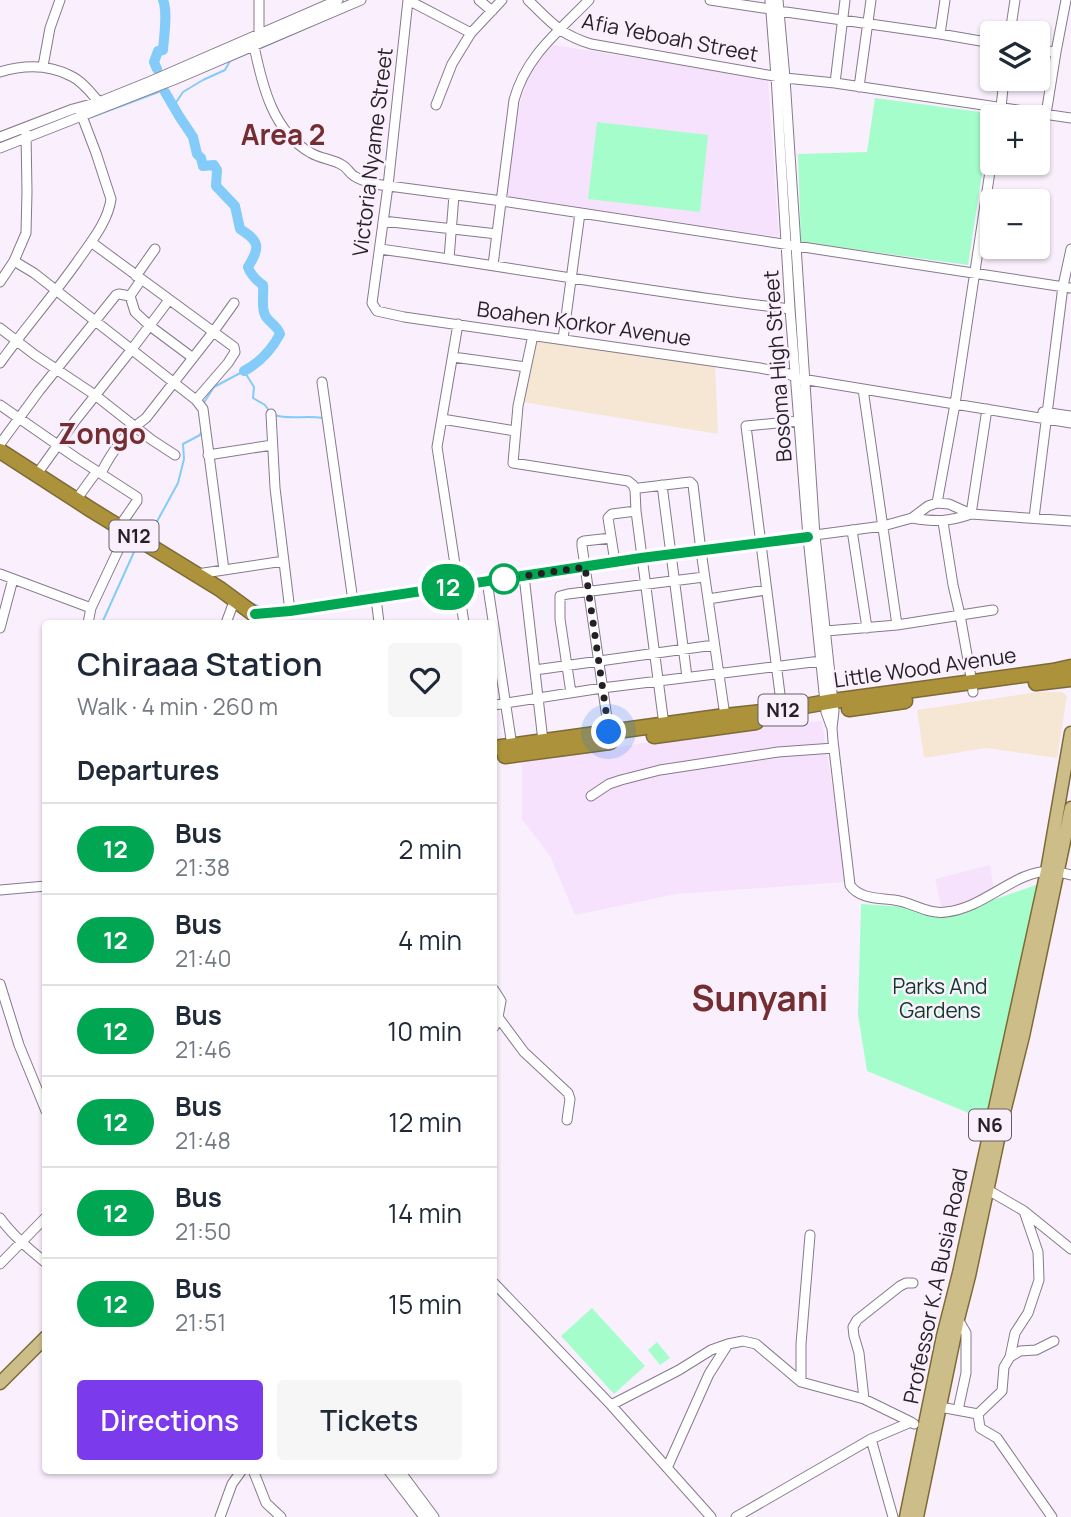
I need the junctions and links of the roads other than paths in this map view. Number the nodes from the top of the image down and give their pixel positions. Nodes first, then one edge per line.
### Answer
1 (60, 0) edge
2 (259, 0) edge
3 (338, 0) edge
4 (361, 0) edge
5 (408, 0) edge
6 (479, 0) edge
7 (502, 0) edge
8 (528, 0) edge
9 (589, 0) edge
10 (710, 0) edge
11 (778, 0) edge
12 (845, 0) edge
13 (871, 0) edge
14 (945, 0) edge
15 (1016, 0) edge
16 (1066, 0) edge
17 (773, 7) edge
18 (492, 11) junction
19 (843, 20) junction
20 (1012, 21) edge
21 (867, 24) junction
22 (559, 30) junction
23 (471, 33) junction
24 (259, 34) junction
25 (940, 34) junction
26 (980, 41) edge
27 (254, 46) junction
28 (1050, 51) edge
29 (1056, 52) junction
30 (43, 66) junction
31 (0, 72) edge
32 (781, 77) junction
33 (835, 83) junction
34 (859, 87) junction
35 (99, 102) junction
36 (436, 105) dead end
37 (1047, 105) edge
38 (980, 108) edge
39 (80, 111) junction
40 (1050, 115) edge
41 (1071, 118) edge
42 (26, 132) junction
43 (0, 137) edge
44 (0, 148) edge
45 (989, 175) edge
46 (388, 186) junction
47 (454, 195) junction
48 (502, 201) junction
49 (580, 213) junction
50 (383, 221) junction
51 (451, 229) junction
52 (498, 234) junction
53 (91, 242) junction
54 (791, 245) junction
55 (155, 249) dead end
56 (380, 249) junction
57 (1071, 249) edge
58 (449, 259) junction
59 (14, 261) junction
60 (493, 265) junction
61 (975, 273) junction
62 (571, 277) junction
63 (138, 278) junction
64 (0, 282) edge
65 (1067, 287) edge
66 (57, 291) junction
67 (130, 296) junction
68 (169, 300) junction
69 (234, 303) dead end
70 (374, 308) joint
71 (790, 309) junction
72 (96, 321) junction
73 (458, 324) junction
74 (150, 326) junction
75 (0, 328) edge
76 (214, 331) junction
77 (533, 335) junction
78 (563, 339) junction
79 (16, 340) junction
80 (132, 349) junction
81 (453, 357) junction
82 (193, 358) junction
83 (0, 363) edge
84 (526, 367) junction
85 (56, 369) junction
86 (798, 375) junction
87 (174, 382) junction
88 (322, 382) dead end
89 (863, 389) junction
90 (95, 395) junction
91 (955, 401) junction
92 (199, 403) junction
93 (0, 404) edge
94 (987, 409) junction
95 (271, 414) dead end
96 (1047, 416) junction
97 (1071, 416) edge
98 (19, 417) junction
99 (442, 419) junction
100 (799, 421) junction
101 (1071, 423) edge
102 (133, 427) junction
103 (515, 431) junction
104 (0, 444) edge
105 (58, 445) junction
106 (272, 445) junction
107 (0, 452) edge
108 (208, 454) junction
109 (175, 455) dead end
110 (0, 462) edge
111 (99, 472) junction
112 (37, 474) junction
113 (662, 485) junction
114 (635, 490) junction
115 (76, 500) junction
116 (937, 503) junction
117 (636, 511) junction
118 (971, 514) junction
119 (912, 518) junction
120 (1034, 518) junction
121 (1071, 521) edge
122 (943, 522) junction
123 (883, 526) junction
124 (852, 530) junction
125 (121, 533) junction
126 (812, 536) junction
127 (611, 538) junction
128 (760, 542) junction
129 (701, 551) junction
130 (671, 555) junction
131 (641, 558) junction
132 (284, 561) junction
133 (615, 562) junction
134 (585, 567) junction
135 (224, 570) junction
136 (0, 574) edge
137 (195, 574) junction
138 (524, 576) junction
139 (704, 577) junction
140 (13, 579) junction
141 (487, 581) junction
142 (676, 581) junction
143 (645, 584) junction
144 (458, 585) junction
145 (766, 590) junction
146 (589, 592) junction
147 (376, 598) junction
148 (708, 599) junction
149 (353, 601) junction
150 (232, 607) junction
151 (92, 608) junction
152 (993, 610) dead end
153 (290, 611) junction
154 (961, 615) junction
155 (89, 620) edge
156 (227, 620) edge
157 (257, 620) edge
158 (379, 620) edge
159 (464, 620) edge
160 (493, 620) edge
161 (897, 625) junction
162 (0, 628) edge
163 (867, 628) junction
164 (826, 631) junction
165 (497, 645) edge
166 (714, 645) junction
167 (684, 649) junction
168 (655, 653) junction
169 (821, 661) junction
170 (598, 662) junction
171 (567, 666) junction
172 (777, 667) junction
173 (1071, 667) edge
174 (536, 670) junction
175 (718, 674) junction
176 (687, 677) junction
177 (1071, 679) edge
178 (659, 681) junction
179 (973, 687) junction
180 (602, 688) junction
181 (570, 693) junction
182 (539, 698) junction
183 (506, 703) junction
184 (497, 704) edge
185 (829, 707) junction
186 (782, 710) junction
187 (716, 721) junction
188 (664, 725) junction
189 (691, 727) junction
190 (609, 732) junction
191 (1071, 733) edge
192 (543, 741) junction
193 (512, 746) junction
194 (497, 748) edge
195 (834, 748) junction
196 (497, 758) edge
197 (591, 796) dead end
198 (1071, 808) edge
199 (1059, 872) edge
200 (42, 886) edge
201 (0, 890) edge
202 (0, 984) edge
203 (497, 996) edge
204 (498, 1017) joint
205 (42, 1101) edge
206 (567, 1120) dead end
207 (988, 1190) junction
208 (1024, 1211) junction
209 (0, 1218) edge
210 (42, 1221) edge
211 (810, 1234) dead end
212 (21, 1243) junction
213 (1071, 1249) edge
214 (42, 1260) edge
215 (0, 1264) edge
216 (913, 1283) dead end
217 (497, 1286) edge
218 (958, 1319) junction
219 (42, 1341) edge
220 (1054, 1341) dead end
221 (728, 1344) junction
222 (1010, 1357) junction
223 (801, 1382) junction
224 (0, 1383) edge
225 (864, 1399) junction
226 (611, 1405) junction
227 (940, 1407) junction
228 (958, 1410) junction
229 (978, 1414) junction
230 (911, 1422) junction
231 (925, 1428) junction
232 (871, 1439) junction
233 (667, 1468) junction
234 (239, 1474) edge
235 (255, 1474) edge
236 (391, 1474) edge
237 (402, 1474) edge
238 (220, 1517) edge
239 (281, 1517) edge
240 (424, 1517) edge
241 (434, 1517) edge
242 (711, 1517) edge
243 (736, 1517) edge
244 (893, 1517) edge
245 (906, 1517) edge
246 (917, 1517) edge
247 (1052, 1517) edge

1 - 30 street
2 - 24 street
3 - 24 street
4 - 27 street
5 - 23 street
5 - 46 street, Victoria Nyame Street
6 - 18 street
7 - 18 street
8 - 22 street, Afia Yeboah Street
9 - 22 street
10 - 17 street
11 - 17 street, Bosoma High Street
12 - 19 street
13 - 21 street
14 - 25 street
15 - 20 street
16 - 29 street
17 - 19 street
17 - 32 street, Bosoma High Street
18 - 23 street
19 - 21 street
19 - 33 street
21 - 25 street
21 - 34 street
22 - 32 street, Afia Yeboah Street
22 - 48 street
23 - 36 street
24 - 35 street
25 - 26 street
27 - 39 street
27 - 46 street
28 - 29 street
29 - 37 street
30 - 31 street
30 - 35 street
32 - 33 street, Afia Yeboah Street
32 - 54 street, Bosoma High Street
33 - 34 street, Afia Yeboah Street
34 - 38 street, Afia Yeboah Street
35 - 39 street
39 - 42 street
39 - 53 street
40 - 41 street, Afia Yeboah Street
42 - 43 street
42 - 44 street
42 - 59 street
45 - 61 street
46 - 47 street
46 - 50 street, Victoria Nyame Street
47 - 48 street
47 - 51 street
48 - 49 street
48 - 52 street
49 - 54 street
49 - 62 street
50 - 51 street
50 - 56 street, Victoria Nyame Street
51 - 52 street
51 - 58 street
52 - 60 street
53 - 63 street
53 - 66 street
54 - 61 street
54 - 71 street, Bosoma High Street
54 - 86 street, Bosoma High Street
55 - 63 street
56 - 58 street
56 - 70 street, Victoria Nyame Street
57 - 65 street
58 - 60 street
59 - 64 street
59 - 66 street
60 - 62 street
61 - 65 street
61 - 91 street
62 - 71 street
62 - 78 street
63 - 67 street
63 - 68 street
65 - 96 street
66 - 72 street
66 - 79 street
67 - 72 street
67 - 74 street
68 - 74 street
68 - 76 street
69 - 76 street
70 - 73 street, Boahen Korkor Avenue
71 - 86 street, Bosoma High Street
72 - 80 street
72 - 85 street
73 - 77 street, Boahen Korkor Avenue
73 - 81 street
74 - 80 street
74 - 82 street
75 - 79 street
76 - 82 street
76 - 92 street
77 - 78 street, Boahen Korkor Avenue
77 - 84 street
78 - 86 street, Boahen Korkor Avenue
79 - 83 street
79 - 85 street
80 - 87 street
80 - 90 street
81 - 84 street
81 - 99 street
82 - 87 street
84 - 103 street
85 - 90 street
85 - 98 street
86 - 89 street, Boahen Korkor Avenue
86 - 91 street, Boahen Korkor Avenue
86 - 100 street, Bosoma High Street
86 - 126 street, Bosoma High Street
87 - 92 street
87 - 102 street
88 - 149 street
89 - 91 street, Boahen Korkor Avenue
89 - 123 street
90 - 102 street
90 - 105 street
91 - 94 street, Boahen Korkor Avenue
91 - 96 street, Boahen Korkor Avenue
91 - 116 street
92 - 108 street
93 - 98 street
94 - 96 street, Boahen Korkor Avenue
94 - 118 street
95 - 106 street
96 - 97 street, Boahen Korkor Avenue
96 - 101 street, Boahen Korkor Avenue
96 - 120 street
98 - 104 street
98 - 105 street
99 - 103 street
99 - 144 street
100 - 126 street, Bosoma High Street
100 - 128 street
102 - 109 street
102 - 111 street
103 - 114 street
105 - 111 street
105 - 112 street
106 - 108 street
106 - 132 street
107 - 112 highway, N12
108 - 135 street
110 - 125 highway, N12
111 - 115 street
111 - 125 street
112 - 115 highway, N12
113 - 114 street
113 - 129 street
113 - 130 street
114 - 117 street
115 - 125 highway, N12
116 - 118 street
116 - 119 street
117 - 127 street
117 - 131 street
118 - 120 street
118 - 122 street
119 - 122 street
119 - 123 street
120 - 121 street
122 - 154 street
123 - 124 street
123 - 161 street
124 - 126 street
124 - 163 street
125 - 137 highway, N12
125 - 150 highway, N12
125 - 151 street
126 - 128 street
126 - 164 street, Bosoma High Street
126 - 169 street, Bosoma High Street
127 - 133 street
127 - 134 street
128 - 129 street
128 - 145 street
129 - 130 street
129 - 139 street
130 - 131 street
130 - 142 street
131 - 133 street
131 - 143 street
132 - 135 street
132 - 153 street
133 - 134 street
134 - 138 street
134 - 146 street
135 - 137 street
136 - 140 street
137 - 157 highway, N12
138 - 141 street
138 - 174 street
139 - 142 street
139 - 148 street
140 - 151 street
140 - 162 street
141 - 144 street
141 - 160 street
142 - 143 street
142 - 167 street
143 - 146 street
143 - 168 street
144 - 147 street
144 - 159 street
145 - 148 street
145 - 172 street
146 - 170 street
146 - 171 street
147 - 149 street
147 - 158 street
148 - 166 street
149 - 153 street
150 - 156 street
150 - 157 highway, N12
151 - 155 street
152 - 154 street
153 - 157 street
154 - 161 street
154 - 179 street
161 - 163 street
163 - 164 street
164 - 185 street, Bosoma High Street
165 - 183 street
166 - 167 street
166 - 175 street
167 - 168 street
167 - 176 street
168 - 170 street
168 - 178 street
169 - 172 street
169 - 185 street, Bosoma High Street
170 - 171 street
170 - 180 street
171 - 174 street
171 - 181 street
172 - 175 street
172 - 186 street
173 - 179 highway, Little Wood Avenue / N12
174 - 182 street
175 - 176 street
175 - 187 street
176 - 178 street
177 - 179 highway, Little Wood Avenue / N12
178 - 180 street
178 - 188 street
179 - 185 highway, Little Wood Avenue / N12
180 - 181 street
180 - 190 street
181 - 182 street
182 - 183 street
182 - 192 street
183 - 184 street
183 - 193 street
185 - 186 highway, Little Wood Avenue / N12
185 - 187 highway, Little Wood Avenue / N12
185 - 195 street, Bosoma High Street
186 - 187 highway, Little Wood Avenue / N12
187 - 189 highway, Little Wood Avenue / N12
188 - 189 highway, Little Wood Avenue / N12
188 - 190 highway, Little Wood Avenue / N12
189 - 196 highway, Little Wood Avenue / N12
190 - 192 highway, Little Wood Avenue / N12
191 - 199 main road, Professor K.A Busia Road / N6
192 - 193 highway, Little Wood Avenue / N12
193 - 194 highway, Little Wood Avenue / N12
195 - 197 street
195 - 199 street, Bosoma High Street
198 - 199 main road, Professor K.A Busia Road / N6
199 - 207 main road, Professor K.A Busia Road / N6
199 - 231 main road, Professor K.A Busia Road / N6
200 - 201 street
202 - 205 street
203 - 204 street
204 - 206 street
207 - 208 street
207 - 218 main road, Professor K.A Busia Road / N6
208 - 213 street
208 - 222 street
209 - 212 street
210 - 212 street
211 - 223 street
212 - 214 street
212 - 215 street
216 - 225 street
217 - 226 street
218 - 227 main road, Professor K.A Busia Road / N6
218 - 228 street
219 - 224 main road
220 - 222 street
221 - 223 street
221 - 226 street
221 - 233 street
222 - 229 street
223 - 225 street
225 - 230 street
226 - 233 street
227 - 228 street
227 - 246 main road, Professor K.A Busia Road / N6
228 - 229 street
229 - 247 street
230 - 231 street
230 - 232 street
231 - 245 main road, Professor K.A Busia Road / N6
232 - 243 street
232 - 244 street
233 - 242 street
234 - 238 street
235 - 239 street
236 - 240 street
237 - 241 street

